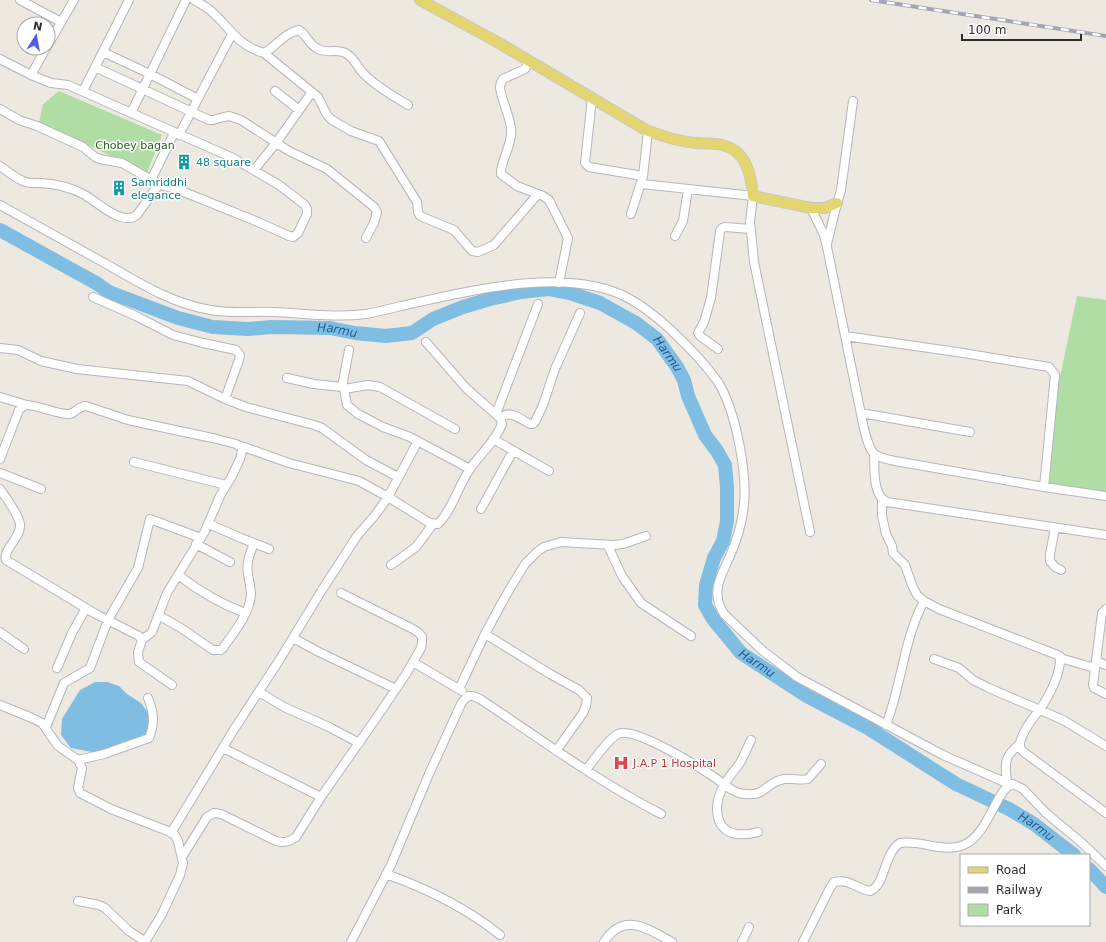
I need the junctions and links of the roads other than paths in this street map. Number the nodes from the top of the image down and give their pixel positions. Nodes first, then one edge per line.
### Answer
1 (20, 0) edge
2 (74, 0) edge
3 (129, 0) edge
4 (186, 0) edge
5 (194, 0) edge
6 (420, 0) edge
7 (61, 22) junction
8 (56, 31) edge
9 (232, 34) junction
10 (103, 52) junction
11 (264, 53) junction
12 (42, 56) edge
13 (0, 59) edge
14 (529, 61) junction
15 (95, 67) junction
16 (150, 74) junction
17 (31, 75) junction
18 (143, 88) junction
19 (83, 91) junction
20 (275, 91) dead end
21 (312, 92) junction
22 (592, 98) junction
23 (198, 99) junction
24 (852, 101) dead end
25 (408, 105) dead end
26 (0, 109) edge
27 (299, 110) junction
28 (192, 112) junction
29 (131, 113) junction
30 (648, 131) junction
31 (177, 134) junction
32 (276, 143) junction
33 (0, 166) edge
34 (254, 170) junction
35 (151, 180) junction
36 (642, 180) junction
37 (160, 185) junction
38 (688, 189) junction
39 (538, 194) junction
40 (753, 196) junction
41 (837, 203) junction
42 (0, 205) edge
43 (811, 208) junction
44 (631, 214) dead end
45 (750, 229) junction
46 (675, 236) dead end
47 (366, 238) dead end
48 (827, 247) junction
49 (559, 283) junction
50 (93, 297) dead end
51 (538, 304) dead end
52 (580, 313) dead end
53 (845, 336) junction
54 (426, 342) dead end
55 (0, 348) edge
56 (718, 349) dead end
57 (349, 350) dead end
58 (287, 378) dead end
59 (343, 388) junction
60 (0, 397) edge
61 (225, 399) junction
62 (27, 405) junction
63 (861, 413) junction
64 (498, 416) junction
65 (454, 429) dead end
66 (970, 432) dead end
67 (418, 440) junction
68 (493, 440) junction
69 (241, 446) junction
70 (513, 451) junction
71 (874, 455) junction
72 (0, 459) edge
73 (134, 462) dead end
74 (470, 469) junction
75 (549, 471) dead end
76 (0, 473) edge
77 (398, 477) junction
78 (226, 485) junction
79 (1044, 487) junction
80 (0, 489) edge
81 (41, 489) dead end
82 (388, 496) junction
83 (1106, 496) edge
84 (882, 500) junction
85 (481, 509) dead end
86 (209, 524) junction
87 (433, 524) junction
88 (1055, 528) junction
89 (810, 532) dead end
90 (1106, 535) edge
91 (646, 536) dead end
92 (198, 541) junction
93 (254, 543) junction
94 (608, 546) junction
95 (269, 549) dead end
96 (2, 561) edge
97 (230, 562) dead end
98 (391, 565) dead end
99 (1061, 570) dead end
100 (178, 575) junction
101 (341, 593) dead end
102 (924, 601) junction
103 (86, 608) junction
104 (1106, 609) edge
105 (245, 613) junction
106 (158, 615) junction
107 (108, 620) junction
108 (0, 632) edge
109 (485, 634) junction
110 (691, 636) dead end
111 (293, 638) junction
112 (142, 640) junction
113 (24, 649) dead end
114 (934, 658) dead end
115 (1060, 658) junction
116 (413, 662) junction
117 (1096, 665) junction
118 (1106, 665) edge
119 (57, 668) dead end
120 (172, 685) dead end
121 (396, 688) junction
122 (459, 689) junction
123 (259, 692) junction
124 (1106, 694) edge
125 (471, 696) junction
126 (148, 698) dead end
127 (0, 705) edge
128 (1040, 709) junction
129 (886, 725) junction
130 (46, 727) junction
131 (751, 740) dead end
132 (359, 743) junction
133 (1020, 744) junction
134 (1106, 746) edge
135 (223, 748) junction
136 (556, 751) junction
137 (78, 760) junction
138 (822, 764) dead end
139 (586, 770) junction
140 (1008, 784) junction
141 (724, 785) junction
142 (321, 796) junction
143 (1106, 813) edge
144 (661, 814) dead end
145 (172, 832) junction
146 (758, 832) dead end
147 (182, 857) junction
148 (1106, 866) edge
149 (386, 874) junction
150 (78, 901) dead end
151 (749, 927) dead end
152 (500, 936) dead end
153 (146, 942) edge
154 (351, 942) edge
155 (604, 942) edge
156 (672, 942) edge
157 (742, 942) edge
158 (803, 942) edge

1 - 7 street
2 - 7 street
3 - 10 street
4 - 16 street
5 - 9 street
6 - 14 main road
7 - 8 street
9 - 11 street
9 - 23 street
10 - 15 street
10 - 16 street
11 - 21 street
11 - 25 street
12 - 17 street
13 - 17 street
14 - 22 main road
14 - 39 street
15 - 18 street
15 - 19 street
16 - 18 street
16 - 23 street
17 - 19 street
18 - 28 street
18 - 29 street
19 - 29 street
20 - 27 street
21 - 27 street
21 - 39 street
22 - 30 main road
22 - 36 street
23 - 28 street
24 - 41 street
26 - 35 street
27 - 32 street
28 - 31 street
28 - 32 street
29 - 31 street
30 - 36 street
30 - 40 main road
31 - 34 street
31 - 35 street
32 - 34 street
32 - 47 street
33 - 37 street
34 - 37 street
35 - 37 street
36 - 38 street
36 - 44 street
38 - 40 street
38 - 46 street
39 - 49 street
40 - 43 main road
40 - 45 street
41 - 43 main road
41 - 48 street
42 - 49 street
43 - 48 street
45 - 56 street
45 - 89 street
48 - 53 street
49 - 129 street
50 - 61 street
51 - 64 street
52 - 64 street
53 - 63 street
53 - 79 street
54 - 64 street
55 - 61 street
57 - 59 street
58 - 59 street
59 - 65 street
59 - 67 street
60 - 62 street
61 - 77 street
62 - 69 street
62 - 72 street
63 - 66 street
63 - 71 street
64 - 68 street
67 - 74 street
67 - 77 street
68 - 70 street
68 - 74 street
69 - 78 street
69 - 82 street
70 - 75 street
70 - 85 street
71 - 79 street
71 - 84 street
73 - 78 street
74 - 87 street
76 - 81 street
77 - 82 street
78 - 86 street
79 - 83 street
80 - 96 street
82 - 87 street
82 - 111 street
84 - 88 street
84 - 102 street
86 - 92 street
86 - 93 street
87 - 98 street
88 - 90 street
88 - 99 street
91 - 94 street
92 - 97 street
92 - 100 street
92 - 107 street
93 - 95 street
93 - 105 street
94 - 109 street
94 - 110 street
96 - 103 street
100 - 105 street
100 - 106 street
101 - 116 street
102 - 115 street
102 - 129 street
103 - 107 street
103 - 119 street
104 - 117 street
105 - 106 street
106 - 112 street
107 - 112 street
107 - 130 street
108 - 113 street
109 - 122 street
109 - 136 street
111 - 121 street
111 - 123 street
112 - 120 street
114 - 128 street
115 - 117 street
115 - 128 street
116 - 121 street
116 - 122 street
117 - 118 street
117 - 124 street
121 - 132 street
122 - 125 street
123 - 132 street
123 - 135 street
125 - 136 street
125 - 149 street
126 - 137 street
127 - 130 street
128 - 133 street
128 - 134 street
129 - 140 street
130 - 137 street
131 - 141 street
132 - 142 street
133 - 140 street
133 - 143 street
135 - 142 street
135 - 145 street
136 - 139 street
137 - 145 street
138 - 141 street
139 - 141 street
139 - 144 street
140 - 148 street
140 - 158 street
141 - 146 street
142 - 147 street
145 - 147 street
147 - 153 street
149 - 152 street
149 - 154 street
150 - 153 street
151 - 157 street
155 - 156 street

